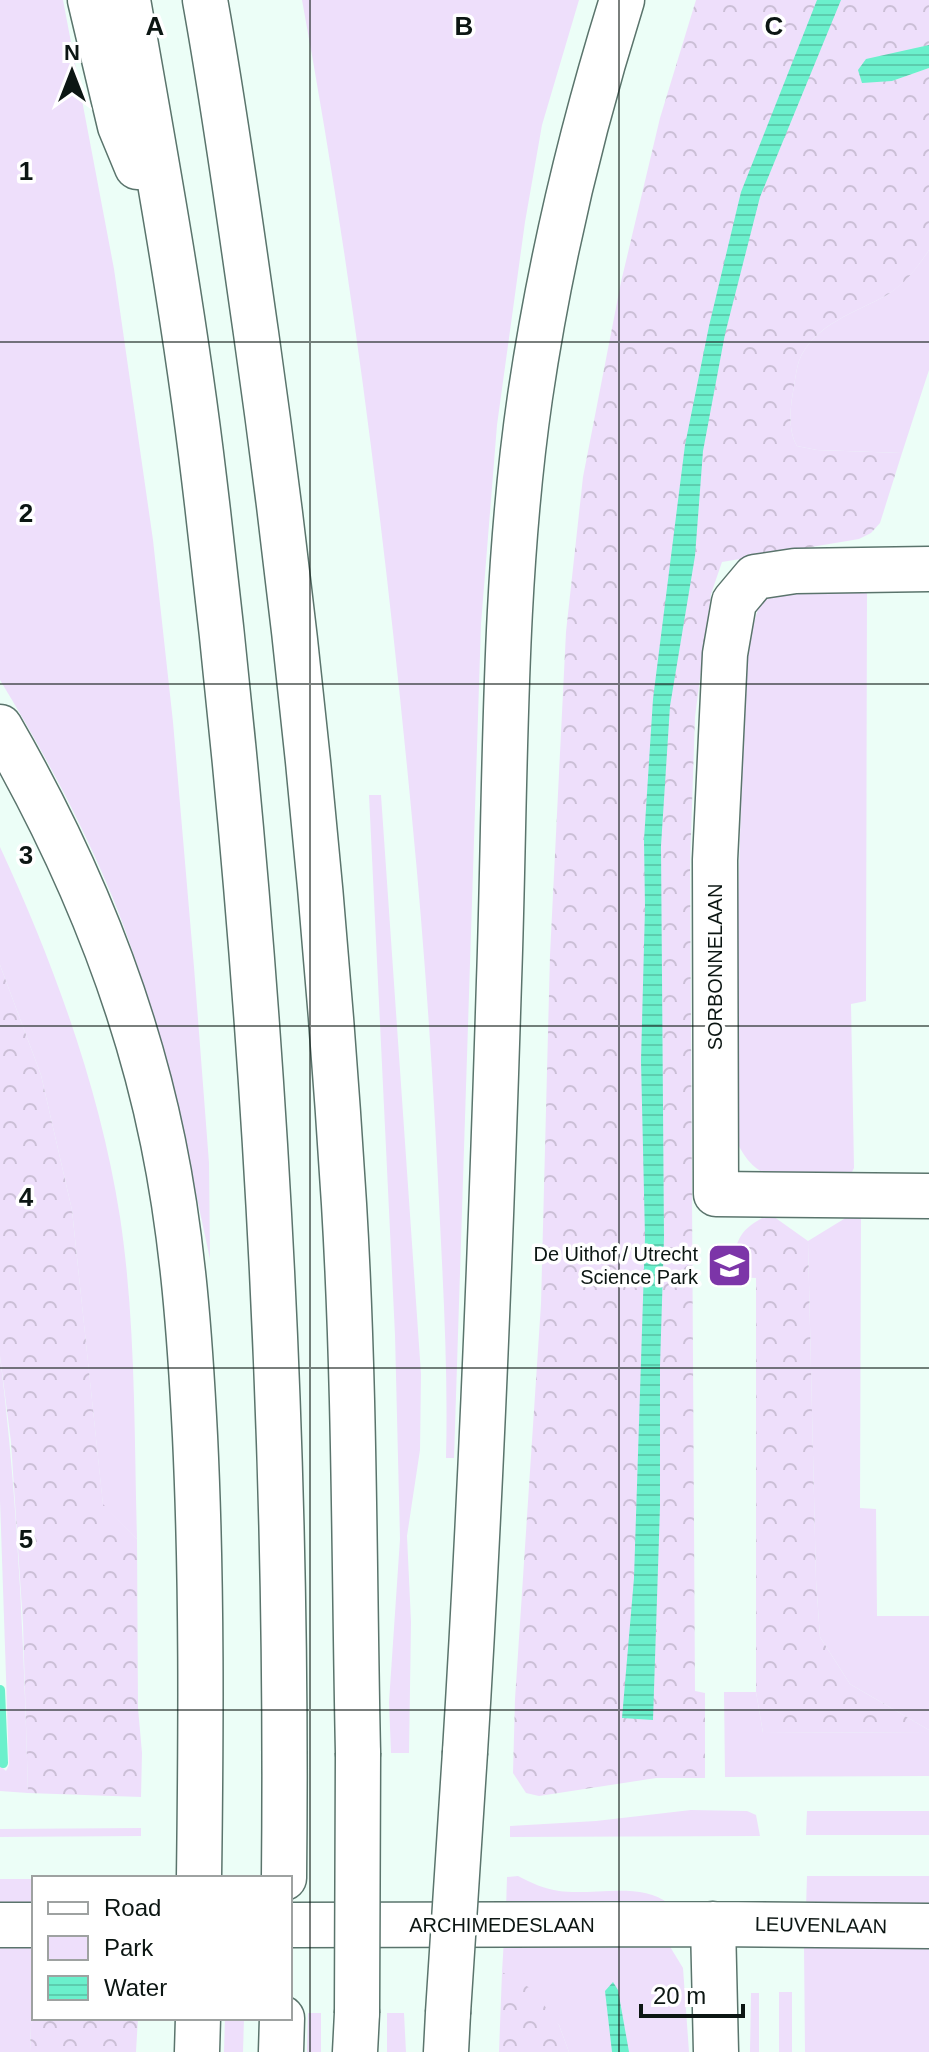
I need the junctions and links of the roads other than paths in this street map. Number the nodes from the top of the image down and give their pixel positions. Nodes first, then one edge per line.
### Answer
1 (90, 0) edge
2 (128, 0) edge
3 (205, 0) edge
4 (215, 0) edge
5 (622, 0) edge
6 (213, 43) junction
7 (172, 252) junction
8 (929, 569) edge
9 (0, 727) edge
10 (929, 1196) edge
11 (199, 1876) edge
12 (284, 1876) edge
13 (713, 1924) junction
14 (0, 1925) edge
15 (32, 1925) edge
16 (292, 1925) edge
17 (929, 1926) edge
18 (198, 2020) edge
19 (282, 2020) edge
20 (356, 2033) edge
21 (447, 2033) edge
22 (197, 2052) edge
23 (281, 2052) edge
24 (716, 2052) edge

1 - 7 main road
2 - 7 main road
3 - 6 main road
4 - 6 main road
5 - 21 main road, bridge
6 - 20 main road, bridge
7 - 12 main road
8 - 10 main road, SORBONNELAAN
9 - 11 main road
13 - 16 main road, ARCHIMEDESLAAN
13 - 17 main road, LEUVENLAAN
13 - 24 main road
14 - 15 main road
18 - 22 main road
19 - 23 main road

